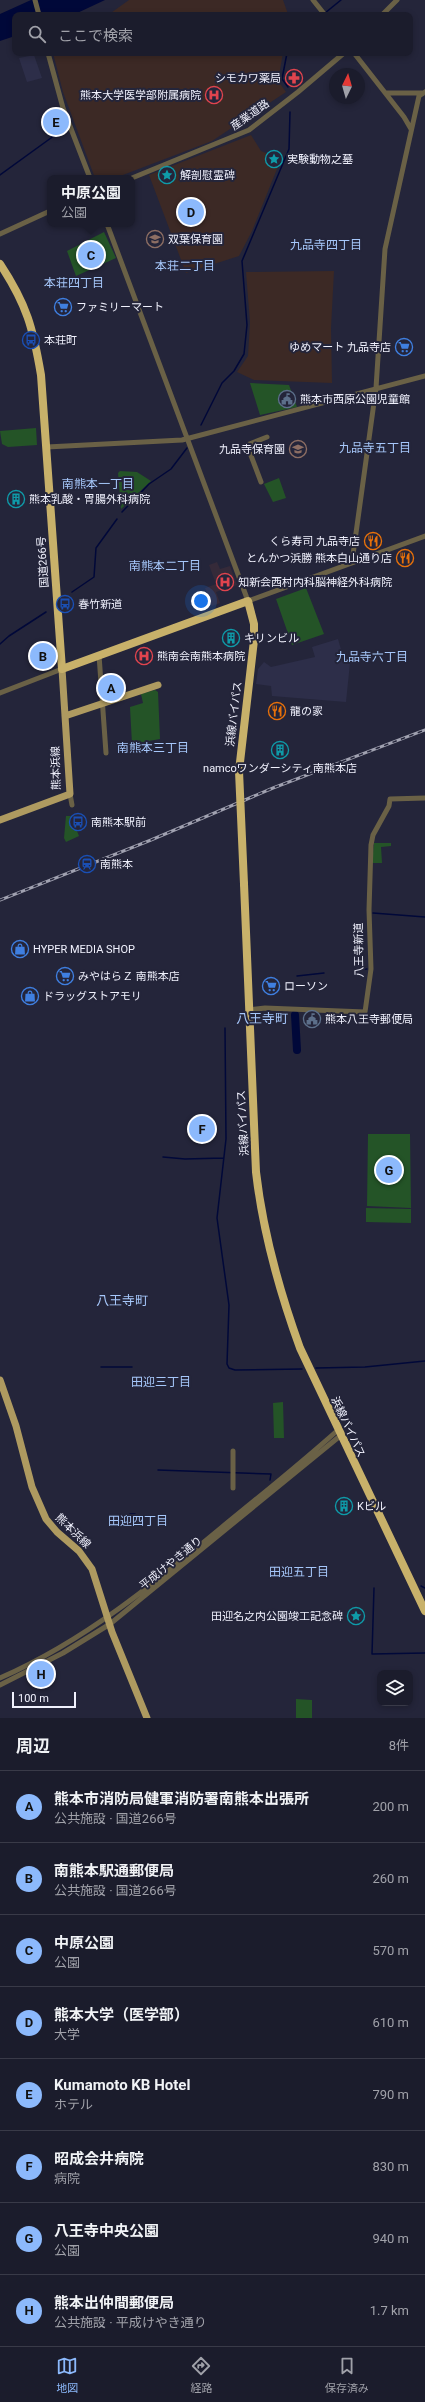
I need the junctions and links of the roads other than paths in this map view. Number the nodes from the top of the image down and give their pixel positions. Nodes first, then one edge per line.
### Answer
1 (35, 0) edge
2 (313, 0) edge
3 (397, 0) edge
4 (38, 12) edge
5 (323, 12) edge
6 (385, 12) edge
7 (49, 56) edge
8 (340, 56) edge
9 (356, 56) edge
10 (424, 92) edge
11 (386, 93) junction
12 (411, 129) junction
13 (89, 175) edge
14 (135, 177) edge
15 (47, 212) edge
16 (109, 227) edge
17 (0, 234) edge
18 (0, 264) edge
19 (425, 376) edge
20 (376, 388) junction
21 (267, 437) dead end
22 (188, 438) junction
23 (47, 447) junction
24 (261, 482) dead end
25 (425, 536) edge
26 (352, 562) junction
27 (248, 601) junction
28 (99, 655) junction
29 (62, 669) junction
30 (158, 685) dead end
31 (0, 693) edge
32 (102, 703) junction
33 (65, 716) junction
34 (106, 753) dead end
35 (70, 794) junction
36 (425, 798) edge
37 (72, 805) dead end
38 (0, 820) edge
39 (250, 1010) junction
40 (0, 1380) edge
41 (339, 1433) junction
42 (233, 1451) dead end
43 (233, 1488) dead end
44 (425, 1611) edge
45 (109, 1621) junction
46 (0, 1678) edge
47 (0, 1685) edge
48 (146, 1718) edge

1 - 4 street
2 - 5 street
3 - 6 street
7 - 13 street
8 - 14 street, 産業道路
9 - 11 street
10 - 11 street
10 - 12 street
11 - 12 street
12 - 20 street
15 - 17 street
16 - 22 street
18 - 23 highway, 国道266号
19 - 20 street
20 - 22 street
20 - 26 street
21 - 24 street
22 - 23 street
22 - 27 street
23 - 29 highway, 国道266号
25 - 26 street
26 - 27 street
27 - 28 highway
27 - 39 highway, 浜線バイパス, bridge
28 - 29 highway
28 - 32 street
29 - 31 street
29 - 33 main road, 熊本浜線
30 - 32 main road
32 - 33 main road
32 - 34 street
33 - 35 main road, 熊本浜線
35 - 37 street
35 - 38 main road, 熊本浜線
36 - 39 street, 八王寺新道
39 - 41 highway, 浜線バイパス
40 - 45 main road, 熊本浜線
41 - 44 highway, 浜線バイパス
41 - 45 street, 平成けやき通り
42 - 43 street
45 - 46 street, 平成けやき通り
45 - 47 street, 平成けやき通り
45 - 48 main road, 熊本浜線

